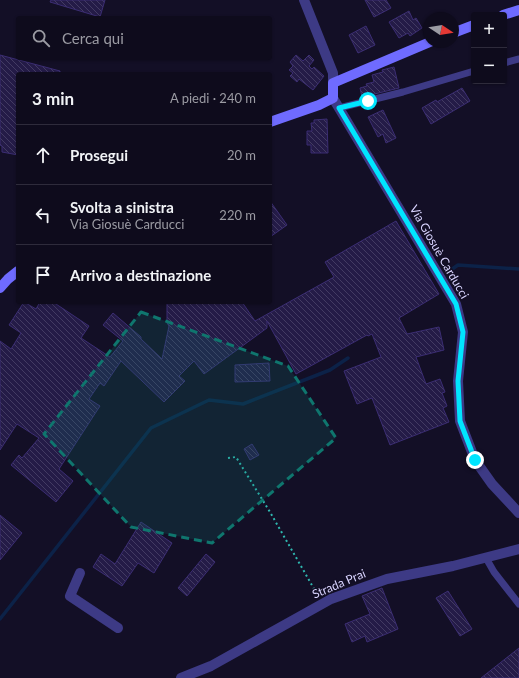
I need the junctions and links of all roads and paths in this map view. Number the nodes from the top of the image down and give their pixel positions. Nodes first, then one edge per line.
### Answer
1 (304, 0) edge
2 (519, 10) edge
3 (507, 14) edge
4 (471, 26) edge
5 (459, 31) edge
6 (423, 45) edge
7 (519, 59) edge
8 (507, 62) edge
9 (471, 72) edge
10 (333, 83) junction
11 (333, 98) junction
12 (339, 108) junction
13 (272, 121) edge
14 (16, 273) edge
15 (0, 288) edge
16 (228, 458) dead end
17 (519, 513) edge
18 (519, 550) edge
19 (486, 558) junction
20 (80, 573) dead end
21 (322, 604) junction
22 (519, 604) edge
23 (118, 628) dead end
24 (181, 678) edge

1 - 10 street
2 - 3 street
4 - 5 street
6 - 10 street
7 - 8 lane
9 - 12 lane
10 - 11 street
11 - 12 street, Via Giosuè Carducci
11 - 13 street
12 - 17 street, Via Giosuè Carducci
14 - 15 street
16 - 21 path
18 - 19 street, Strada Prai
19 - 21 street, Strada Prai
19 - 22 lane
20 - 23 street
21 - 24 street, Strada Prai

